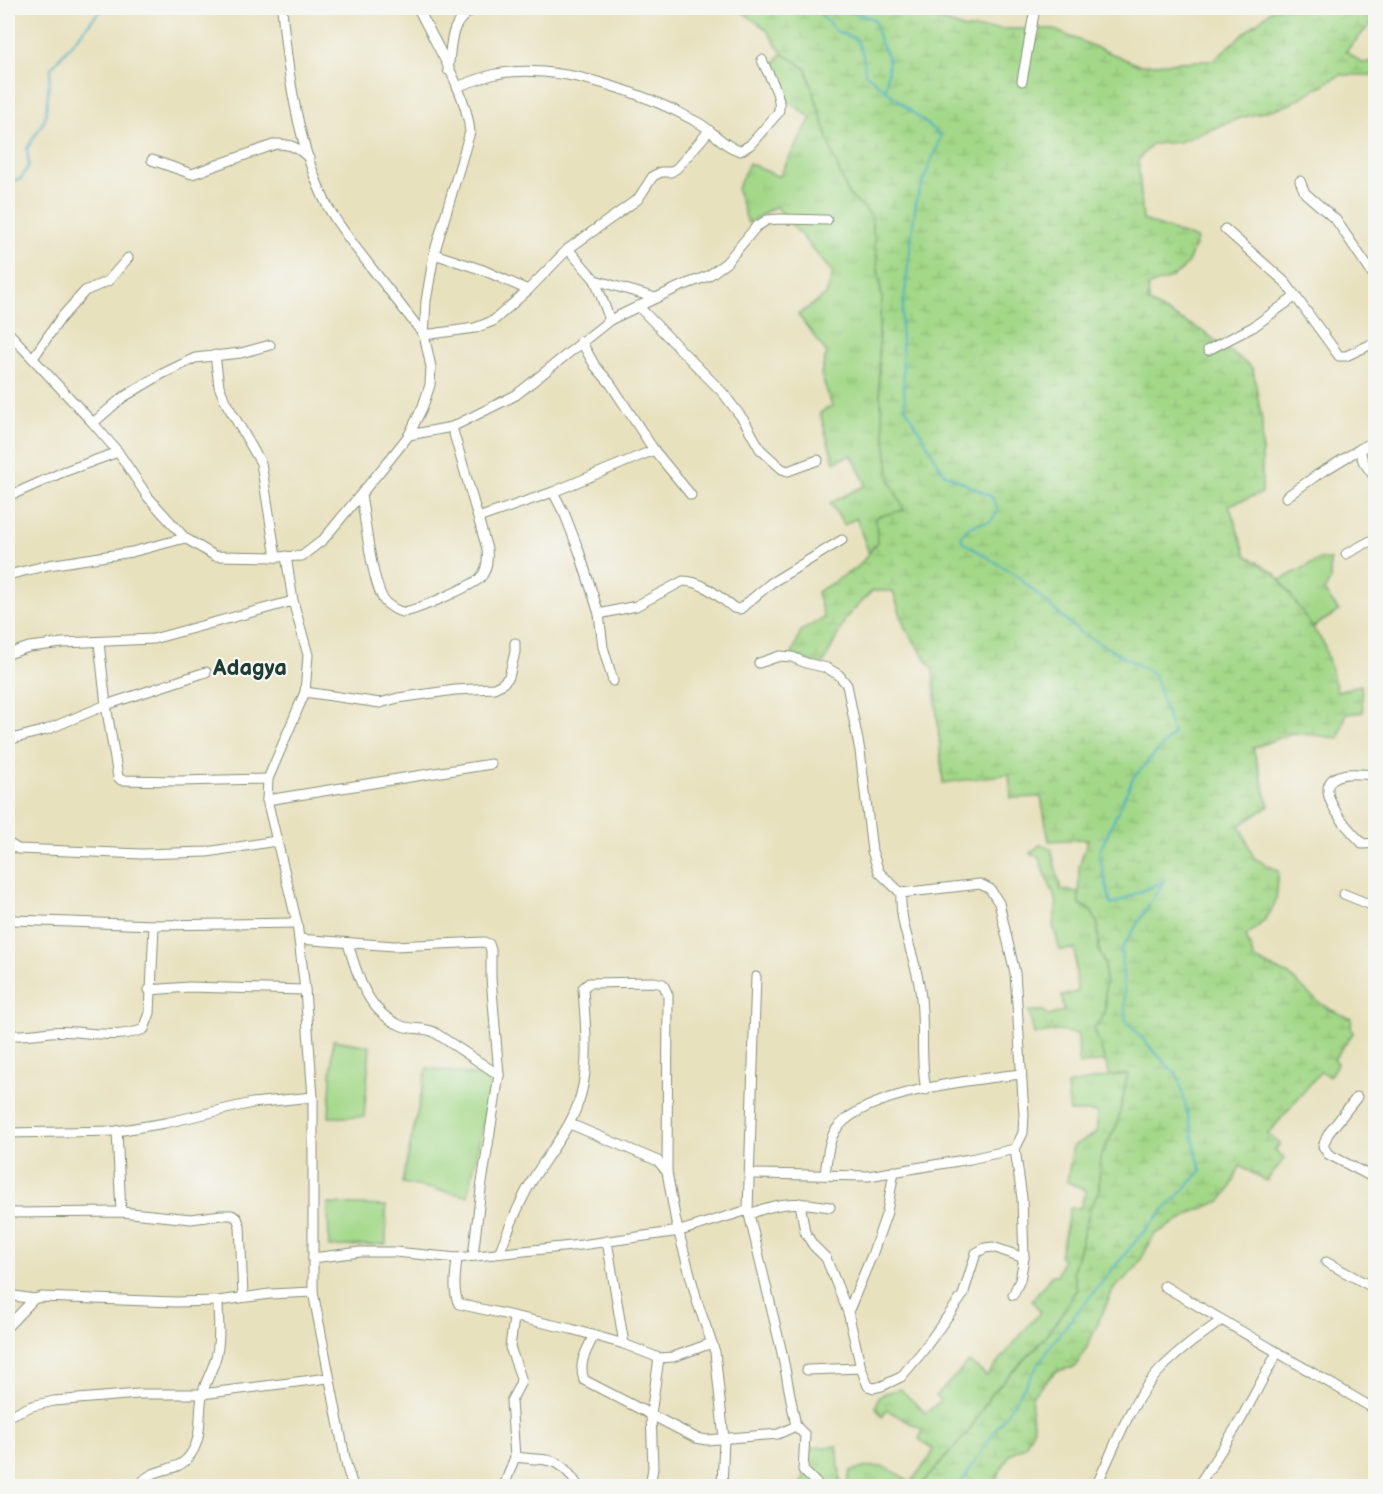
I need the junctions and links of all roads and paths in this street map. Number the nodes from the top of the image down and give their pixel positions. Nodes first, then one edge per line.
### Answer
1 (282, 8) edge
2 (418, 8) edge
3 (477, 8) edge
4 (1035, 8) edge
5 (762, 60) dead end
6 (448, 70) junction
7 (1022, 81) dead end
8 (457, 87) junction
9 (710, 130) junction
10 (309, 158) junction
11 (152, 160) dead end
12 (1300, 182) dead end
13 (826, 220) dead end
14 (1225, 229) dead end
15 (568, 249) junction
16 (434, 254) junction
17 (128, 258) dead end
18 (1376, 279) edge
19 (595, 280) junction
20 (528, 290) junction
21 (1296, 296) junction
22 (656, 298) junction
23 (638, 306) junction
24 (610, 320) junction
25 (8, 332) edge
26 (424, 335) junction
27 (581, 341) junction
28 (1376, 342) edge
29 (270, 345) dead end
30 (1208, 350) dead end
31 (215, 355) junction
32 (33, 358) junction
33 (93, 423) junction
34 (452, 427) junction
35 (409, 435) junction
36 (1376, 440) edge
37 (1360, 449) junction
38 (654, 450) junction
39 (118, 452) junction
40 (818, 460) dead end
41 (1376, 479) edge
42 (553, 492) junction
43 (8, 494) edge
44 (361, 495) junction
45 (691, 495) dead end
46 (1286, 497) dead end
47 (478, 518) junction
48 (185, 538) junction
49 (1376, 538) edge
50 (842, 540) dead end
51 (1346, 554) dead end
52 (281, 557) junction
53 (8, 575) edge
54 (293, 601) junction
55 (599, 614) junction
56 (99, 643) junction
57 (515, 643) dead end
58 (8, 654) edge
59 (759, 663) dead end
60 (206, 672) dead end
61 (613, 681) dead end
62 (304, 692) junction
63 (106, 705) junction
64 (8, 740) edge
65 (491, 764) dead end
66 (1376, 775) edge
67 (268, 779) junction
68 (267, 800) junction
69 (276, 841) junction
70 (8, 843) edge
71 (1376, 843) edge
72 (901, 893) junction
73 (1344, 894) dead end
74 (1376, 907) edge
75 (14, 920) dead end
76 (297, 923) junction
77 (154, 925) junction
78 (299, 939) junction
79 (348, 943) junction
80 (756, 977) dead end
81 (149, 990) junction
82 (305, 990) junction
83 (8, 1035) edge
84 (1021, 1074) junction
85 (499, 1075) junction
86 (926, 1090) junction
87 (1357, 1096) dead end
88 (313, 1097) junction
89 (570, 1124) junction
90 (117, 1131) junction
91 (8, 1133) edge
92 (1015, 1149) junction
93 (894, 1171) junction
94 (667, 1172) junction
95 (751, 1174) junction
96 (825, 1175) junction
97 (1376, 1179) edge
98 (800, 1203) junction
99 (830, 1207) dead end
100 (121, 1212) junction
101 (749, 1212) junction
102 (8, 1213) edge
103 (680, 1231) junction
104 (607, 1241) junction
105 (500, 1253) junction
106 (473, 1256) junction
107 (313, 1258) junction
108 (456, 1258) junction
109 (1024, 1258) junction
110 (1326, 1262) dead end
111 (1164, 1286) dead end
112 (1376, 1288) edge
113 (313, 1292) junction
114 (8, 1295) edge
115 (1013, 1295) dead end
116 (243, 1297) junction
117 (34, 1299) junction
118 (218, 1301) junction
119 (848, 1312) junction
120 (514, 1318) junction
121 (1222, 1320) junction
122 (8, 1326) edge
123 (593, 1337) junction
124 (712, 1343) junction
125 (624, 1344) junction
126 (1277, 1353) junction
127 (659, 1358) junction
128 (861, 1368) junction
129 (807, 1370) dead end
130 (328, 1378) junction
131 (202, 1394) junction
132 (1376, 1410) edge
133 (651, 1414) junction
134 (8, 1416) edge
135 (796, 1426) junction
136 (724, 1439) junction
137 (515, 1457) junction
138 (140, 1486) edge
139 (353, 1486) edge
140 (504, 1486) edge
141 (578, 1486) edge
142 (650, 1486) edge
143 (722, 1486) edge
144 (819, 1486) edge
145 (1096, 1486) edge
146 (1198, 1486) edge

1 - 10 street
2 - 6 street
3 - 6 street
4 - 7 street
5 - 9 street
6 - 8 street
8 - 9 street
8 - 16 street
9 - 15 street
10 - 11 street
10 - 26 street
12 - 18 street
13 - 22 street
14 - 21 street
15 - 19 street
15 - 20 street
16 - 20 street
16 - 26 street
17 - 32 street
19 - 22 street
19 - 24 street
20 - 26 street
21 - 28 street
21 - 30 street
22 - 23 street
23 - 24 street
23 - 40 street
24 - 27 street
25 - 32 street
26 - 35 street
27 - 34 street
27 - 38 street
29 - 31 street
31 - 33 street
31 - 52 street
32 - 33 street
33 - 39 street
34 - 35 street
34 - 47 street
35 - 44 street
36 - 37 street
37 - 41 street
37 - 46 street
38 - 42 street
38 - 45 street
39 - 43 street
39 - 48 street
42 - 47 street
42 - 55 street
44 - 47 street
44 - 52 street
48 - 52 street
48 - 53 street
49 - 51 street
50 - 55 street
52 - 54 street
54 - 56 street
54 - 62 street
55 - 61 street
56 - 58 street
56 - 63 street
57 - 62 street
59 - 72 street
60 - 63 street
62 - 67 street
63 - 64 street
63 - 67 street
65 - 68 street
66 - 71 street
67 - 68 street
68 - 69 street
69 - 70 street
69 - 76 street
72 - 84 street
72 - 86 street
73 - 74 street
75 - 77 street
76 - 77 street
76 - 78 street
77 - 81 street
78 - 79 street
78 - 82 street
79 - 85 street
79 - 85 street
80 - 95 street
81 - 82 street
81 - 83 street
82 - 88 street
84 - 86 street
84 - 92 street
85 - 106 street
86 - 96 street
87 - 97 street
88 - 90 street
88 - 107 street
89 - 94 street
89 - 94 street
89 - 105 street
90 - 91 street
90 - 100 street
92 - 93 street
92 - 109 street
93 - 96 street
93 - 119 street
94 - 103 street
95 - 96 street
95 - 101 street
98 - 99 street
98 - 101 street
98 - 119 street
100 - 102 street
100 - 116 street
101 - 103 street
101 - 135 street
103 - 104 street
103 - 124 street
104 - 105 street
104 - 125 street
105 - 106 street
106 - 108 street
107 - 108 street
107 - 113 street
108 - 120 street
109 - 115 street
109 - 128 street
110 - 112 street
111 - 121 street
113 - 116 street
113 - 130 street
114 - 117 street
116 - 118 street
117 - 118 street
117 - 122 street
118 - 131 street
119 - 128 street
120 - 123 street
120 - 137 street
121 - 126 street
121 - 145 street
123 - 125 street
123 - 133 street
124 - 127 street
124 - 136 street
125 - 127 street
126 - 132 street
126 - 146 street
127 - 133 street
128 - 129 street
130 - 131 street
130 - 139 street
131 - 134 street
131 - 138 street
133 - 136 street
133 - 142 street
135 - 136 street
135 - 144 street
136 - 143 street
137 - 140 street
137 - 141 street

